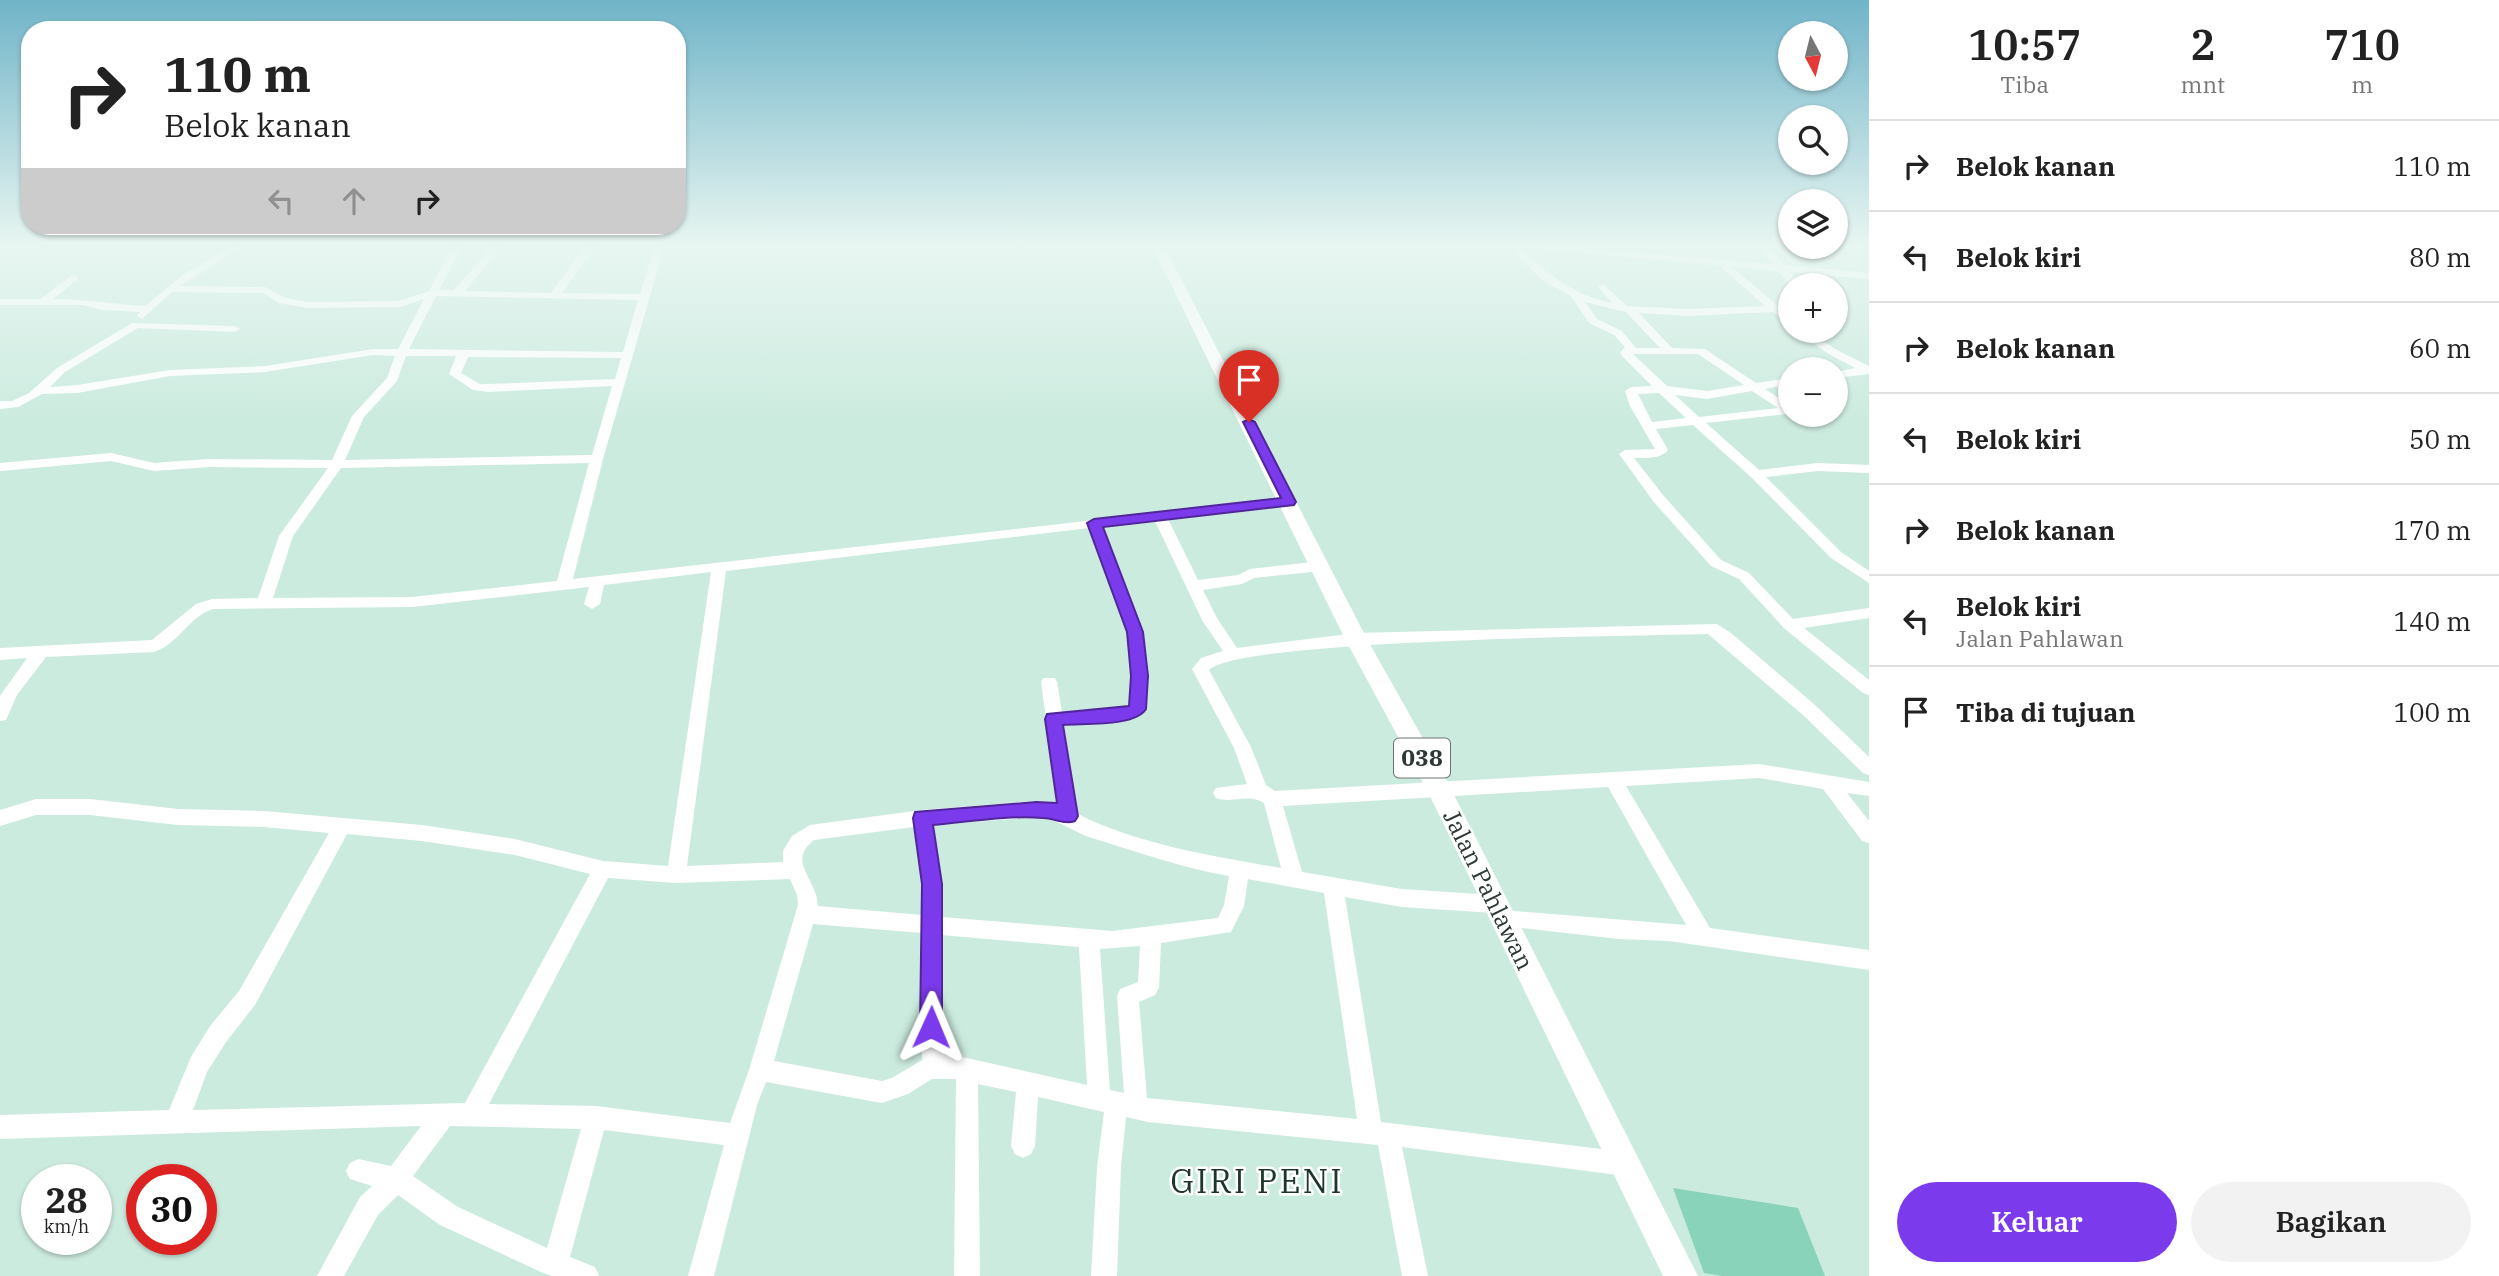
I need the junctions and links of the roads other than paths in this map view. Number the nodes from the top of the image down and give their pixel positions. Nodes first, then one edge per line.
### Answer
1 (88, 304) edge
2 (153, 304) edge
3 (292, 304) edge
4 (401, 304) edge
5 (427, 304) edge
6 (643, 304) edge
7 (1187, 304) edge
8 (1581, 304) edge
9 (1609, 304) edge
10 (1621, 304) edge
11 (1770, 304) edge
12 (1626, 308) junction
13 (146, 309) junction
14 (1776, 309) joint
15 (136, 325) junction
16 (235, 329) dead end
17 (1819, 343) edge
18 (1630, 351) junction
19 (1669, 351) junction
20 (402, 352) junction
21 (463, 354) junction
22 (628, 355) junction
23 (1868, 371) edge
24 (1848, 373) edge
25 (620, 382) junction
26 (1778, 383) edge
27 (1754, 387) junction
28 (1663, 390) junction
29 (40, 391) junction
30 (14, 404) junction
31 (0, 405) edge
32 (0, 416) edge
33 (1697, 421) junction
34 (1649, 426) junction
35 (597, 459) junction
36 (337, 464) junction
37 (0, 467) edge
38 (1869, 469) edge
39 (1756, 474) junction
40 (1289, 502) junction
41 (1160, 517) junction
42 (1094, 523) junction
43 (1321, 566) junction
44 (719, 567) junction
45 (1869, 578) edge
46 (598, 580) junction
47 (564, 584) junction
48 (1194, 586) junction
49 (264, 602) junction
50 (592, 604) dead end
51 (1869, 613) edge
52 (1790, 625) junction
53 (1356, 639) junction
54 (41, 652) junction
55 (0, 654) edge
56 (1233, 654) junction
57 (1049, 682) dead end
58 (1869, 689) edge
59 (0, 715) edge
60 (1053, 719) junction
61 (1869, 768) edge
62 (1613, 779) junction
63 (1828, 782) junction
64 (1869, 789) edge
65 (1439, 790) junction
66 (1222, 793) dead end
67 (1266, 795) junction
68 (1069, 816) junction
69 (0, 818) edge
70 (922, 818) junction
71 (342, 826) junction
72 (1869, 835) edge
73 (603, 869) junction
74 (794, 870) junction
75 (1240, 870) junction
76 (676, 875) junction
77 (1294, 879) junction
78 (1332, 885) junction
79 (1498, 911) junction
80 (805, 914) junction
81 (933, 927) junction
82 (1152, 934) junction
83 (1703, 936) junction
84 (1089, 939) junction
85 (1869, 960) edge
86 (933, 1065) junction
87 (967, 1069) junction
88 (760, 1070) junction
89 (1028, 1083) junction
90 (1117, 1103) junction
91 (444, 1114) junction
92 (471, 1115) junction
93 (596, 1118) junction
94 (176, 1123) junction
95 (0, 1127) edge
96 (1380, 1135) junction
97 (737, 1136) junction
98 (1023, 1146) dead end
99 (1625, 1164) junction
100 (358, 1171) dead end
101 (396, 1179) junction
102 (555, 1264) junction
103 (330, 1276) edge
104 (586, 1276) edge
105 (701, 1276) edge
106 (967, 1276) edge
107 (1104, 1276) edge
108 (1415, 1276) edge
109 (1681, 1276) edge

1 - 13 street
2 - 13 street
3 - 4 street
5 - 20 street
6 - 22 street
7 - 40 main road, Jalan Pahlawan / 038
8 - 18 street
9 - 12 street
10 - 12 street
11 - 14 street
12 - 14 street
12 - 19 street
13 - 15 street
15 - 16 street
15 - 29 street
17 - 23 street
18 - 19 street
18 - 28 street
19 - 27 street
20 - 21 street
20 - 29 street
20 - 36 street
21 - 22 street
21 - 25 street
22 - 25 street
23 - 24 street
25 - 35 street
26 - 27 street
27 - 28 street
27 - 33 street
28 - 33 street
28 - 34 street
29 - 30 street
30 - 31 street
30 - 32 street
33 - 34 street
33 - 39 street
34 - 52 street
35 - 36 street
35 - 47 street
36 - 37 street
36 - 49 street
38 - 39 street
39 - 45 street
40 - 41 street
40 - 43 main road, Jalan Pahlawan / 038
41 - 42 street
41 - 48 street
42 - 44 street
42 - 60 street
43 - 48 street
43 - 53 main road, Jalan Pahlawan / 038
44 - 46 street
44 - 76 street
46 - 47 street
46 - 50 street
47 - 49 street
48 - 56 street
49 - 54 street
51 - 52 street
52 - 58 street
53 - 56 street
53 - 61 street
53 - 65 main road, Jalan Pahlawan / 038
54 - 55 street
54 - 59 street
56 - 67 street
57 - 60 street
60 - 68 street
62 - 63 street
62 - 65 street
62 - 83 street
63 - 64 street
63 - 72 street
65 - 67 street
65 - 79 main road, Jalan Pahlawan / 038
66 - 67 street
67 - 77 street
68 - 70 street
68 - 75 street
69 - 71 street
70 - 74 street
70 - 81 street
71 - 73 street
71 - 94 street
73 - 76 street
73 - 92 street
74 - 76 street
74 - 80 street
75 - 77 street
75 - 82 street
77 - 78 street
78 - 79 street
78 - 96 street
79 - 83 street
79 - 99 main road, Jalan Pahlawan / 038
80 - 81 street
80 - 88 street
81 - 84 street
81 - 86 street
82 - 84 street
82 - 90 street
83 - 85 street
84 - 90 street
86 - 87 street
86 - 88 street
87 - 89 street
87 - 106 street
88 - 97 street
89 - 90 street
89 - 98 street
90 - 96 street
90 - 107 street
91 - 92 street
91 - 94 street
91 - 101 street
92 - 93 street
93 - 97 street
93 - 102 street
94 - 95 street
96 - 99 street
96 - 108 street
97 - 105 street
99 - 109 main road, Jalan Pahlawan / 038
100 - 101 street
101 - 102 street
101 - 103 street
102 - 104 street

